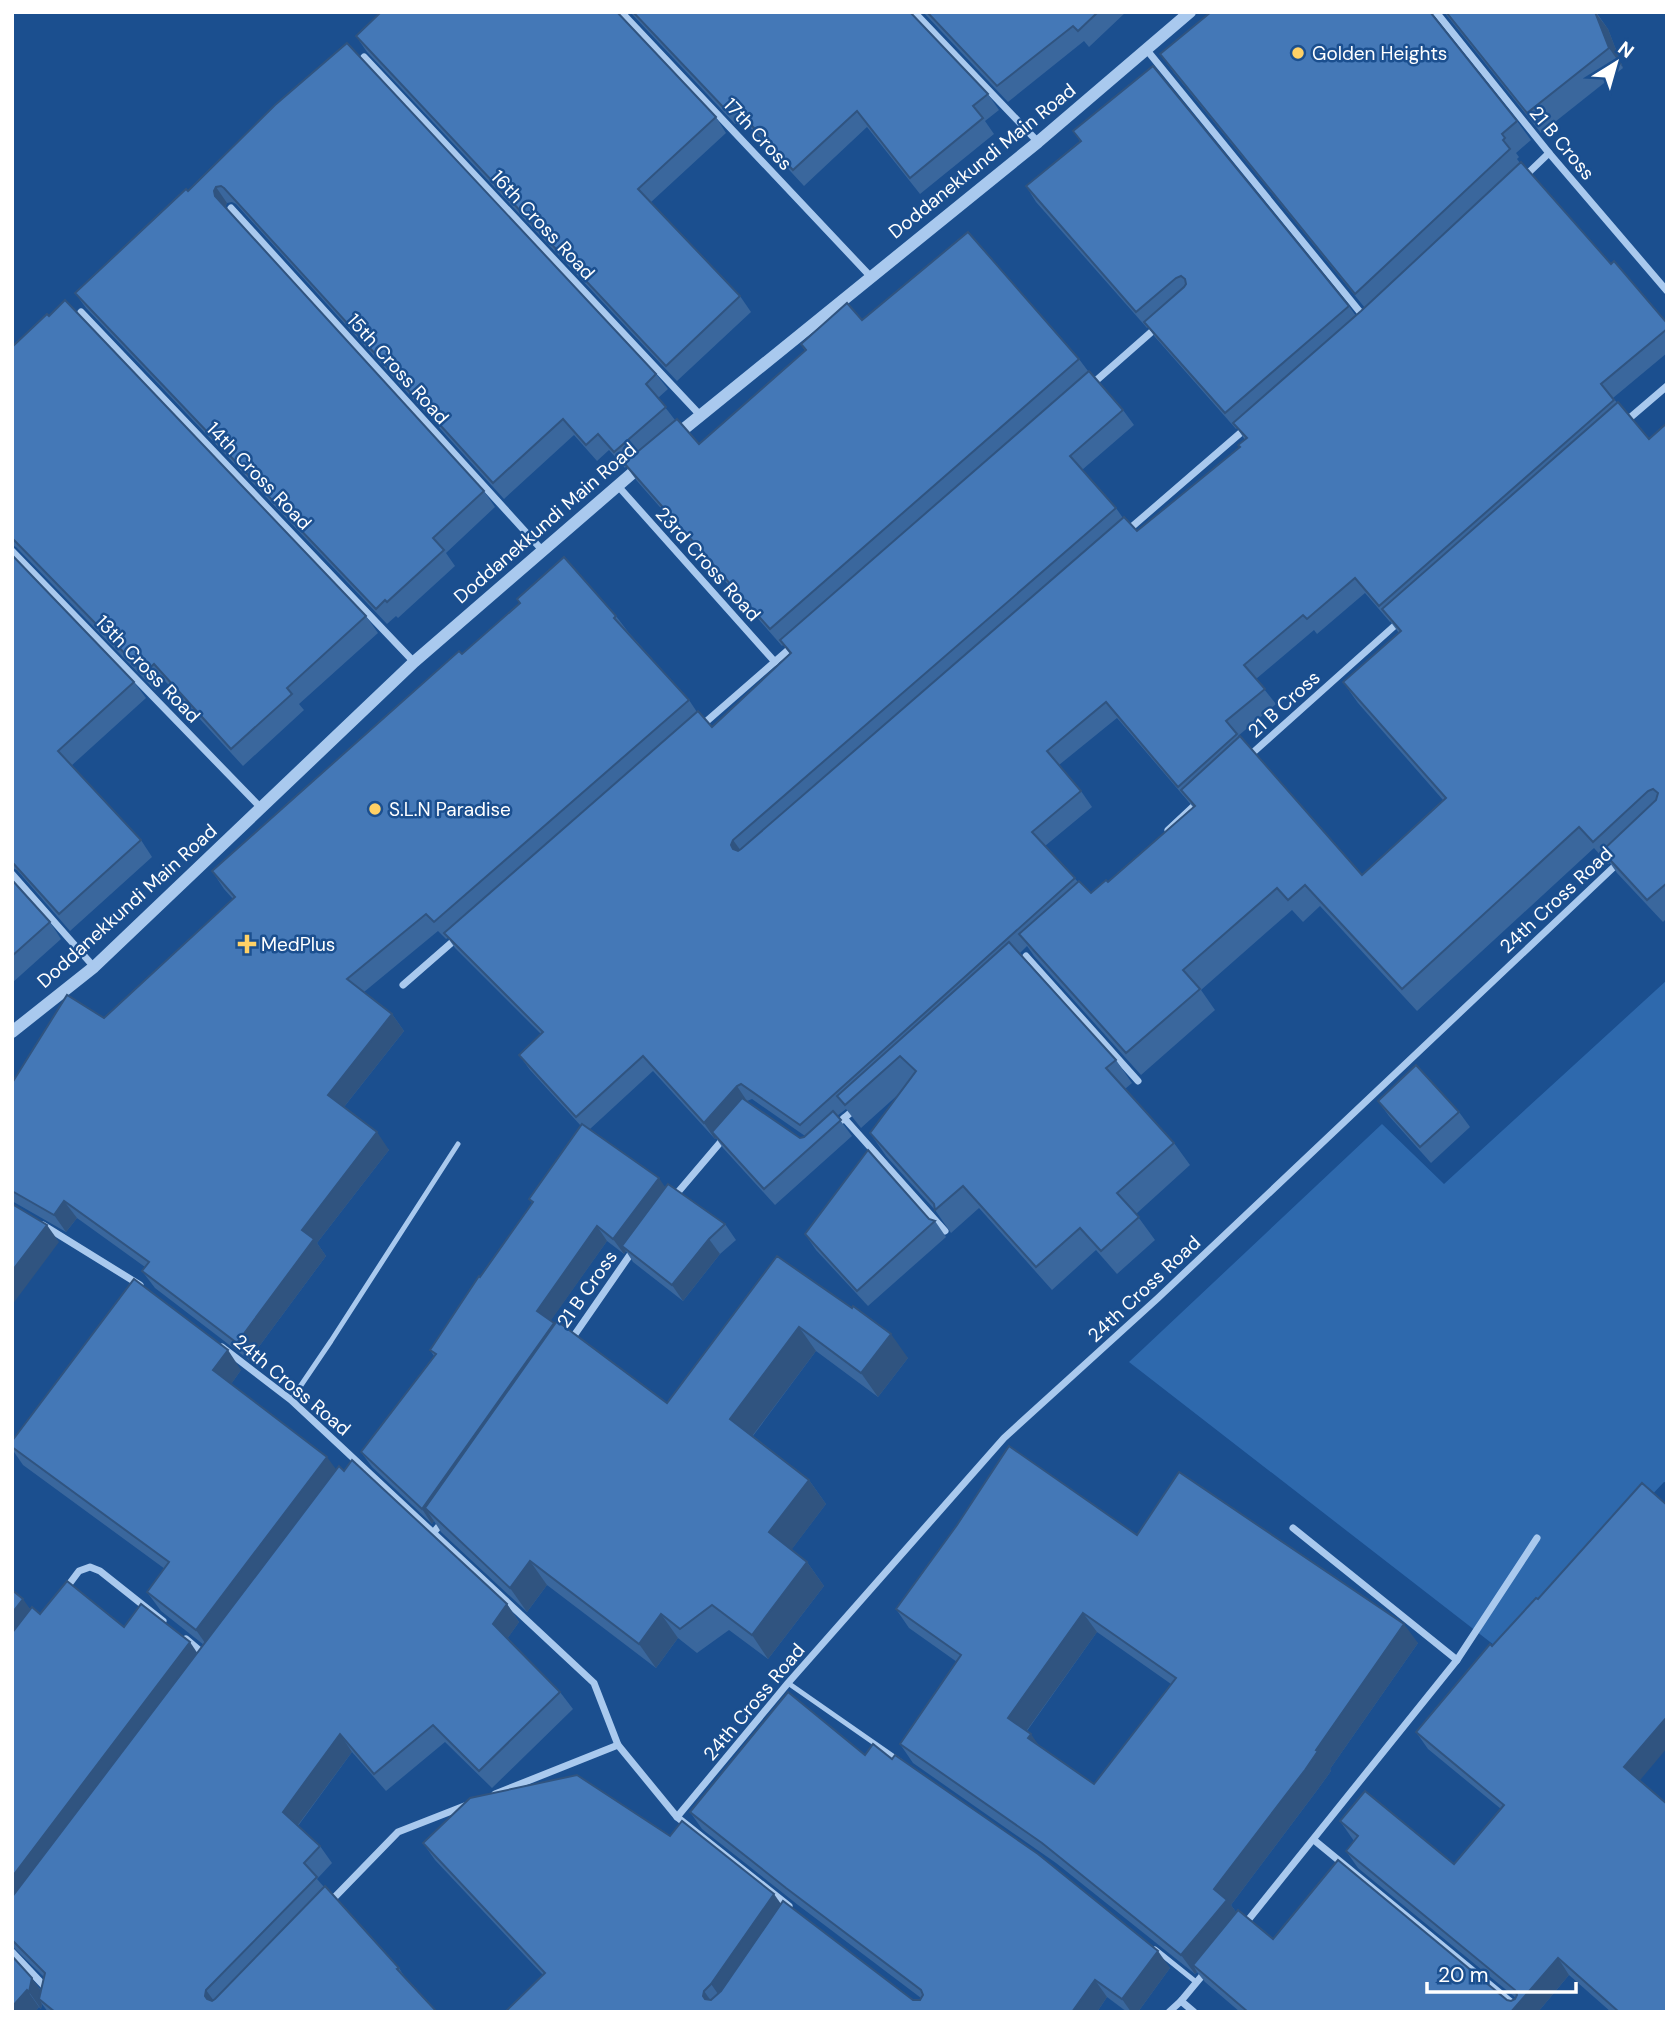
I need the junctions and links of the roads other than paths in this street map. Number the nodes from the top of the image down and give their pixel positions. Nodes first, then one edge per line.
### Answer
1 (621, 12) edge
2 (914, 12) edge
3 (1189, 12) edge
4 (1436, 12) edge
5 (1146, 49) junction
6 (364, 57) edge
7 (1038, 142) junction
8 (1549, 153) junction
9 (1519, 181) edge
10 (231, 208) edge
11 (871, 277) junction
12 (1667, 291) edge
13 (81, 312) edge
14 (1368, 322) edge
15 (1160, 325) edge
16 (1667, 386) edge
17 (1087, 389) edge
18 (699, 415) junction
19 (1252, 422) edge
20 (1616, 430) edge
21 (618, 486) junction
22 (1116, 540) edge
23 (542, 550) junction
24 (12, 551) edge
25 (1403, 618) edge
26 (795, 644) edge
27 (414, 662) junction
28 (775, 662) junction
29 (692, 734) edge
30 (1241, 764) edge
31 (1200, 800) edge
32 (261, 808) junction
33 (1160, 836) edge
34 (1626, 856) edge
35 (12, 874) edge
36 (465, 931) edge
37 (1036, 947) edge
38 (1026, 956) junction
39 (1017, 964) edge
40 (94, 967) junction
41 (403, 985) dead end
42 (12, 1032) edge
43 (1138, 1081) dead end
44 (864, 1101) edge
45 (844, 1118) junction
46 (828, 1133) edge
47 (726, 1136) edge
48 (458, 1144) dead end
49 (663, 1209) edge
50 (36, 1221) edge
51 (945, 1231) edge
52 (640, 1242) edge
53 (152, 1294) edge
54 (216, 1343) edge
55 (569, 1343) edge
56 (291, 1400) junction
57 (359, 1462) junction
58 (351, 1473) edge
59 (450, 1510) edge
60 (1293, 1528) dead end
61 (434, 1532) junction
62 (1537, 1538) dead end
63 (62, 1592) edge
64 (170, 1626) edge
65 (180, 1634) edge
66 (218, 1647) edge
67 (210, 1658) junction
68 (1457, 1660) junction
69 (202, 1669) edge
70 (788, 1683) junction
71 (618, 1745) junction
72 (910, 1768) edge
73 (489, 1797) edge
74 (476, 1802) edge
75 (677, 1817) junction
76 (1314, 1840) junction
77 (324, 1907) edge
78 (794, 1910) edge
79 (1238, 1932) edge
80 (1145, 1941) edge
81 (12, 1952) edge
82 (1213, 1962) edge
83 (1196, 1982) junction
84 (1181, 2001) junction
85 (49, 2002) edge
86 (1169, 2012) edge
87 (1194, 2012) edge
88 (1523, 2012) edge

1 - 11 street, 17th Cross
2 - 7 street
3 - 5 street, Doddanekkundi Main Road
4 - 8 street, 21 B Cross
5 - 7 street, Doddanekkundi Main Road
5 - 14 street
6 - 18 street, 16th Cross Road
7 - 11 street, Doddanekkundi Main Road
8 - 9 street
8 - 12 street, 21 B Cross
10 - 23 street, 15th Cross Road
11 - 18 street, Doddanekkundi Main Road
13 - 27 street, 14th Cross Road
15 - 17 street
16 - 20 street
18 - 21 street, Doddanekkundi Main Road
19 - 22 street
21 - 23 street, Doddanekkundi Main Road
21 - 28 street, 23rd Cross Road
23 - 27 street, Doddanekkundi Main Road
24 - 32 street, 13th Cross Road
25 - 30 street, 21 B Cross
26 - 28 street
27 - 32 street, Doddanekkundi Main Road
28 - 29 street
31 - 33 street
32 - 40 street, Doddanekkundi Main Road
34 - 70 street, 24th Cross Road
35 - 40 street
36 - 41 street
37 - 38 street
38 - 39 street
38 - 43 street
40 - 42 street, Doddanekkundi Main Road
44 - 45 street
45 - 46 street
45 - 51 street
47 - 49 street
48 - 56 lane
50 - 53 street
52 - 55 street, 21 B Cross
54 - 56 street, 24th Cross Road
56 - 57 street, 24th Cross Road
57 - 58 street
57 - 61 street, 24th Cross Road
59 - 61 street
60 - 68 street
61 - 71 street, 24th Cross Road
62 - 68 street
63 - 64 street
65 - 67 street
66 - 67 street
67 - 69 street
68 - 76 street
70 - 72 lane
70 - 75 street, 24th Cross Road
71 - 73 street
71 - 75 street, 24th Cross Road
74 - 77 street
75 - 78 street, 24th Cross Road
76 - 79 street
76 - 88 street
80 - 83 lane
81 - 85 street
82 - 83 street
83 - 84 street
84 - 86 street
84 - 87 street

